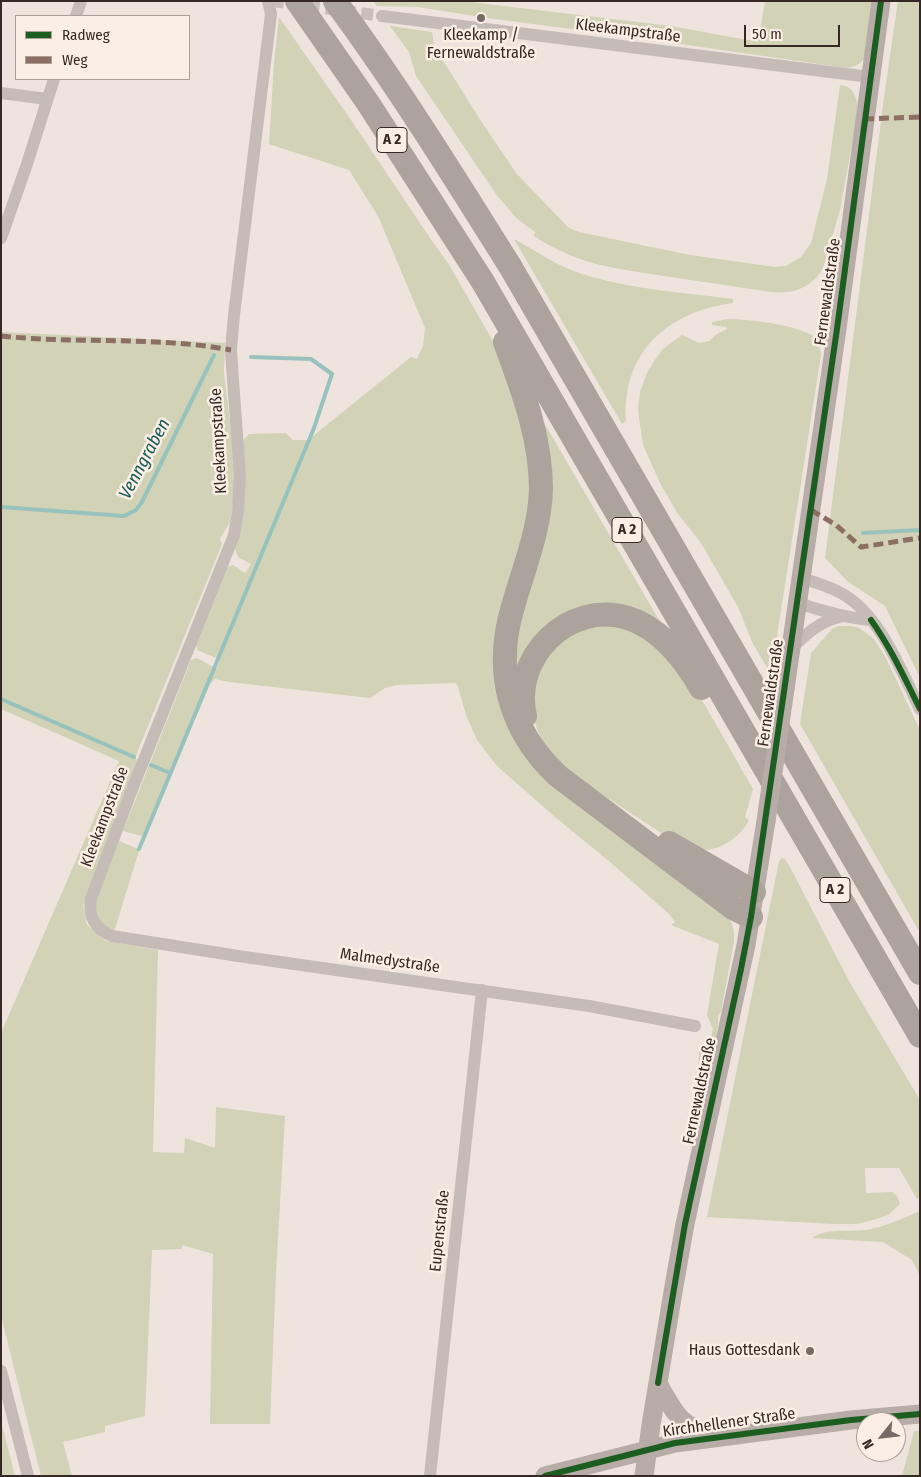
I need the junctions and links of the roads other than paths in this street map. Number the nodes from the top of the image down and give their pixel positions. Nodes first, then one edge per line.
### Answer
1 (81, 1) edge
2 (268, 1) edge
3 (297, 1) edge
4 (335, 1) edge
5 (881, 1) edge
6 (76, 15) edge
7 (382, 16) tunnel mouth
8 (870, 77) junction
9 (54, 80) edge
10 (1, 93) edge
11 (47, 100) junction
12 (1, 238) edge
13 (483, 282) junction
14 (802, 578) junction
15 (798, 603) junction
16 (843, 616) junction
17 (871, 620) junction
18 (791, 649) junction
19 (920, 709) edge
20 (770, 779) junction
21 (754, 892) junction
22 (90, 914) joint
23 (751, 917) junction
24 (920, 973) edge
25 (482, 990) junction
26 (695, 1026) dead end
27 (920, 1036) edge
28 (1, 1371) edge
29 (658, 1384) junction
30 (920, 1414) edge
31 (718, 1437) junction
32 (649, 1450) junction
33 (28, 1476) edge
34 (430, 1476) edge
35 (545, 1476) edge
36 (644, 1476) edge

1 - 6 street
2 - 22 street, Kleekampstraße
3 - 13 highway, A 2
4 - 24 highway, A 2
5 - 8 main road, Fernewaldstraße
7 - 8 street, Kleekampstraße
8 - 14 main road, Fernewaldstraße
9 - 11 street
10 - 11 street
11 - 12 street
13 - 20 highway, A 2
13 - 23 highway
14 - 15 main road, Fernewaldstraße
14 - 17 street
15 - 16 street
15 - 18 main road, Fernewaldstraße
16 - 17 street
16 - 18 street
17 - 19 street
18 - 21 main road, Fernewaldstraße, bridge
20 - 21 highway
20 - 27 highway, A 2
21 - 23 main road, Fernewaldstraße
22 - 25 street, Malmedystraße
23 - 29 main road, Fernewaldstraße
25 - 26 street, Malmedystraße
25 - 34 street, Eupenstraße
28 - 33 street
29 - 31 main road
29 - 32 main road, Fernewaldstraße
30 - 31 main road, Kirchhellener Straße
31 - 32 main road, Kirchhellener Straße
32 - 35 main road, Kirchhellener Straße
32 - 36 main road, Fernewaldstraße

